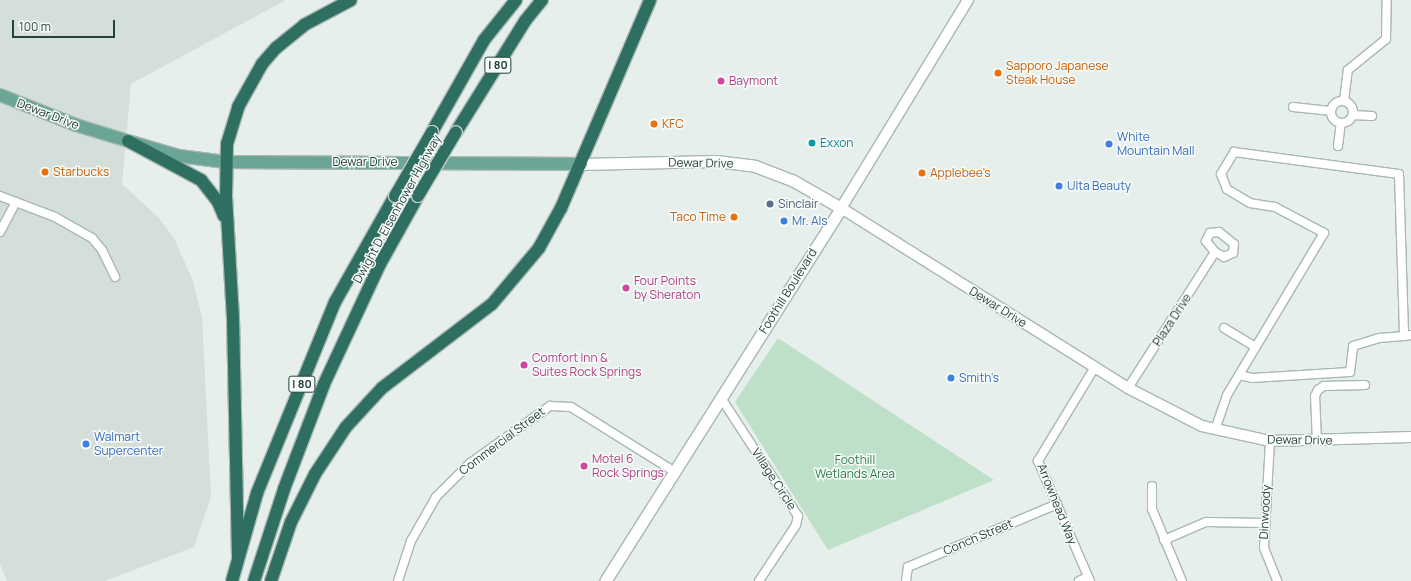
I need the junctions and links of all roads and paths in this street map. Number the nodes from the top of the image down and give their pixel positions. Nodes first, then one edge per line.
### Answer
1 (351, 0) edge
2 (516, 0) edge
3 (542, 0) edge
4 (650, 0) edge
5 (968, 0) edge
6 (1387, 0) edge
7 (0, 95) edge
8 (1344, 101) junction
9 (1293, 107) dead end
10 (1330, 111) junction
11 (1353, 115) junction
12 (1372, 116) dead end
13 (1341, 123) junction
14 (128, 141) junction
15 (1338, 146) dead end
16 (226, 162) junction
17 (581, 164) junction
18 (0, 196) edge
19 (16, 202) junction
20 (841, 208) junction
21 (227, 225) junction
22 (0, 232) edge
23 (1215, 252) dead end
24 (115, 277) dead end
25 (1224, 328) dead end
26 (1407, 336) edge
27 (1256, 347) junction
28 (1095, 367) junction
29 (1239, 375) junction
30 (1365, 385) dead end
31 (1128, 388) junction
32 (721, 398) junction
33 (1215, 430) junction
34 (1411, 437) edge
35 (1270, 441) junction
36 (1317, 441) junction
37 (675, 472) junction
38 (1152, 486) dead end
39 (1056, 504) junction
40 (1264, 523) junction
41 (1164, 540) junction
42 (238, 556) junction
43 (906, 578) edge
44 (1089, 579) edge
45 (232, 581) edge
46 (254, 581) edge
47 (271, 581) edge
48 (398, 581) edge
49 (605, 581) edge
50 (760, 581) edge
51 (1079, 581) edge
52 (1182, 581) edge
53 (1277, 581) edge

1 - 16 highway
2 - 42 highway, Dwight D. Eisenhower Highway / I 80, bridge
3 - 46 highway, Dwight D. Eisenhower Highway / I 80, bridge
4 - 17 highway
5 - 20 street, Foothill Boulevard
6 - 8 street
7 - 14 main road, Dewar Drive
8 - 10 street
8 - 11 street
9 - 10 street
10 - 13 street
11 - 12 street
11 - 13 street
13 - 15 street
14 - 16 main road, Dewar Drive
14 - 21 highway
16 - 17 main road, Dewar Drive
16 - 21 highway
17 - 20 main road, Dewar Drive
17 - 47 highway
18 - 19 street
19 - 22 street
19 - 24 street
20 - 28 street, Dewar Drive
20 - 32 main road, Foothill Boulevard
21 - 42 highway
23 - 31 street, Plaza Drive
25 - 27 street
26 - 27 street
26 - 29 street
27 - 29 street
28 - 31 street, Dewar Drive
28 - 39 street, Arrowhead Way
29 - 33 street
30 - 36 street
31 - 33 street, Dewar Drive
32 - 37 main road, Foothill Boulevard
32 - 50 street, Village Circle
33 - 35 street, Dewar Drive
34 - 36 street, Dewar Drive
35 - 36 street, Dewar Drive
35 - 40 street, Dinwoody
37 - 48 street, Commercial Street
37 - 49 main road, Foothill Boulevard
38 - 41 street
39 - 43 street, Conch Street
39 - 44 street, Arrowhead Way
40 - 41 street
40 - 53 street, Dinwoody
41 - 52 street
42 - 45 highway, Dwight D. Eisenhower Highway / I 80
44 - 51 street

